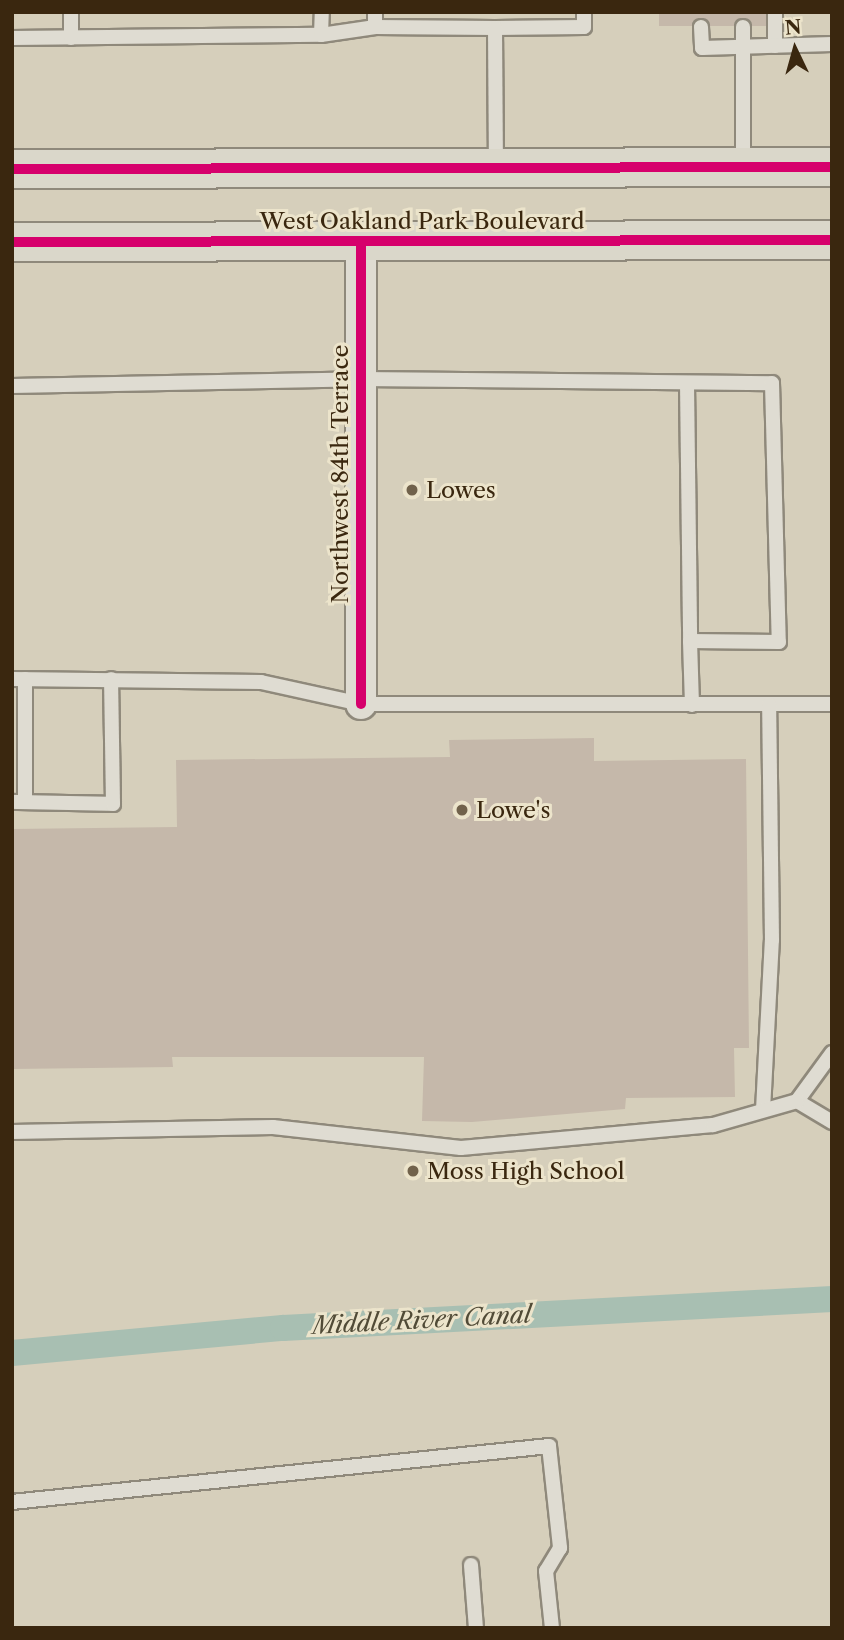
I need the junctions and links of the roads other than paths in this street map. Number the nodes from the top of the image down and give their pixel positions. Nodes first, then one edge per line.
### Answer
1 (71, 12) edge
2 (322, 12) edge
3 (584, 12) edge
4 (775, 12) edge
5 (375, 20) edge
6 (702, 27) dead end
7 (743, 27) dead end
8 (495, 28) junction
9 (321, 35) junction
10 (12, 38) edge
11 (71, 38) junction
12 (832, 44) edge
13 (775, 46) junction
14 (744, 47) junction
15 (496, 166) junction
16 (743, 167) junction
17 (832, 167) edge
18 (12, 169) edge
19 (832, 240) edge
20 (12, 242) edge
21 (361, 244) junction
22 (361, 379) junction
23 (687, 383) junction
24 (12, 386) edge
25 (690, 641) junction
26 (19, 679) edge
27 (111, 679) junction
28 (361, 704) junction
29 (832, 704) edge
30 (692, 705) junction
31 (769, 705) junction
32 (19, 802) edge
33 (832, 1053) edge
34 (797, 1101) junction
35 (763, 1110) junction
36 (832, 1122) edge
37 (12, 1132) edge
38 (12, 1502) edge
39 (471, 1564) dead end
40 (477, 1628) edge
41 (552, 1628) edge

1 - 11 lane
2 - 9 lane
3 - 8 lane
4 - 13 lane
5 - 8 lane
5 - 9 lane
6 - 14 lane
7 - 14 lane
8 - 15 lane
9 - 11 lane
10 - 11 lane
12 - 13 lane
13 - 14 lane
14 - 16 lane
15 - 16 main road
15 - 18 main road
16 - 17 main road
19 - 21 main road, West Oakland Park Boulevard
20 - 21 main road, West Oakland Park Boulevard
21 - 22 street, Northwest 84th Terrace
22 - 23 lane
22 - 24 lane
22 - 28 street, Northwest 84th Terrace
23 - 25 lane
23 - 25 lane
25 - 30 lane
26 - 27 lane
26 - 32 lane
27 - 28 lane
27 - 32 lane
28 - 30 lane
29 - 31 lane
30 - 31 lane
31 - 35 lane
33 - 34 lane
34 - 35 lane
34 - 36 lane
35 - 37 lane
38 - 41 lane
39 - 40 lane

